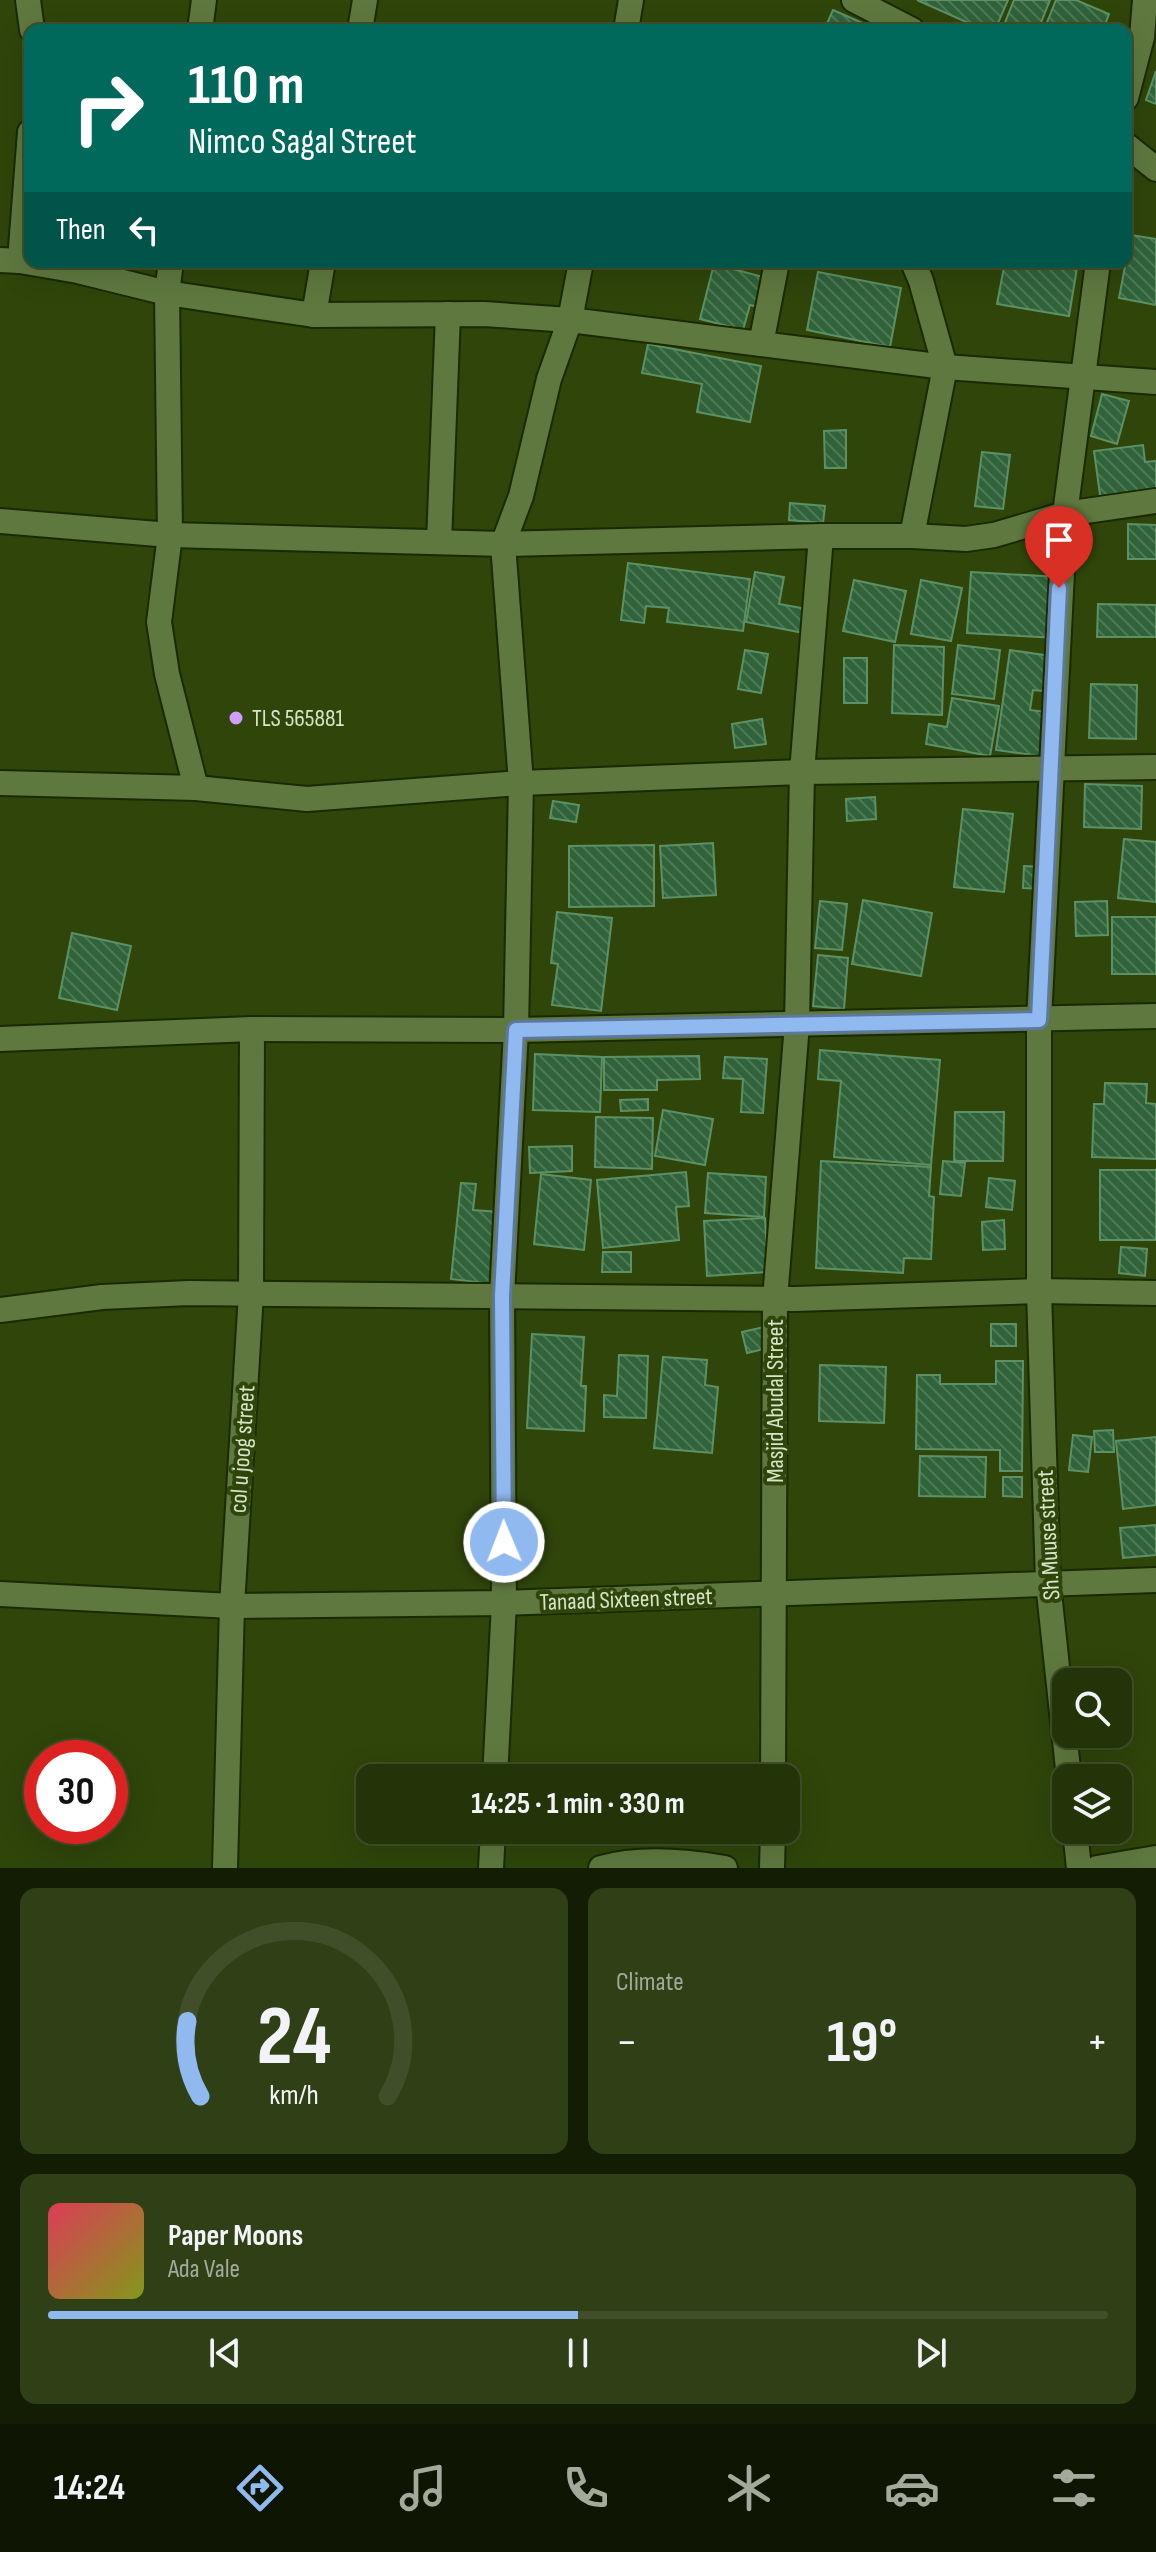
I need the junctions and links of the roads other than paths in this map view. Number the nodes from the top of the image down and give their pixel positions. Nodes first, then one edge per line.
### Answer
1 (28, 0) edge
2 (204, 0) edge
3 (365, 0) edge
4 (631, 0) edge
5 (854, 0) edge
6 (1145, 0) edge
7 (880, 23) edge
8 (31, 24) edge
9 (201, 24) edge
10 (361, 24) edge
11 (627, 24) edge
12 (1148, 46) edge
13 (1132, 84) edge
14 (1132, 150) edge
15 (1156, 169) edge
16 (24, 170) edge
17 (10, 260) edge
18 (59, 268) edge
19 (170, 268) edge
20 (322, 268) edge
21 (580, 268) edge
22 (776, 268) edge
23 (916, 268) edge
24 (1097, 268) edge
25 (167, 293) junction
26 (448, 314) junction
27 (314, 315) junction
28 (570, 320) junction
29 (761, 344) junction
30 (945, 367) junction
31 (1082, 377) junction
32 (1156, 382) edge
33 (1156, 501) edge
34 (1065, 514) junction
35 (0, 521) edge
36 (170, 535) junction
37 (821, 536) junction
38 (912, 536) junction
39 (439, 542) junction
40 (503, 544) junction
41 (1052, 767) junction
42 (1156, 767) edge
43 (802, 772) junction
44 (0, 783) edge
45 (521, 783) junction
46 (196, 788) junction
47 (1156, 1016) edge
48 (1039, 1020) junction
49 (797, 1024) junction
50 (252, 1029) junction
51 (516, 1030) junction
52 (0, 1039) edge
53 (1039, 1291) junction
54 (251, 1293) junction
55 (1156, 1293) edge
56 (502, 1296) junction
57 (775, 1299) junction
58 (0, 1310) edge
59 (1156, 1580) edge
60 (1048, 1583) junction
61 (775, 1593) junction
62 (0, 1594) edge
63 (504, 1603) junction
64 (232, 1606) junction
65 (496, 1764) edge
66 (773, 1764) edge
67 (1067, 1764) edge
68 (492, 1844) edge
69 (773, 1844) edge
70 (1076, 1844) edge
71 (1156, 1858) edge
72 (225, 1868) edge
73 (491, 1868) edge
74 (601, 1868) edge
75 (725, 1868) edge
76 (772, 1868) edge
77 (1079, 1868) edge
78 (1097, 1868) edge

1 - 8 street
2 - 9 street
3 - 10 street
4 - 11 street
5 - 7 street
6 - 12 street
12 - 13 street
14 - 15 street
16 - 17 street
18 - 25 street
19 - 25 street
20 - 27 street
21 - 28 street
22 - 29 street
23 - 30 street
24 - 31 street, Sh.Muuse street
25 - 27 street
25 - 36 street
26 - 27 street
26 - 28 street
26 - 39 street
28 - 29 street
28 - 40 street
29 - 30 street
30 - 31 street
30 - 38 street
31 - 32 street
31 - 34 street, Sh.Muuse street
33 - 34 street
34 - 38 street
34 - 41 street, Sh.Muuse street
35 - 36 street
36 - 39 street
36 - 46 street
37 - 38 street
37 - 40 street
37 - 43 street, Masjid Abudal Street
39 - 40 street
40 - 45 street
41 - 42 street
41 - 43 street
41 - 48 street, Sh.Muuse street
43 - 45 street
43 - 49 street, Masjid Abudal Street
44 - 46 street
45 - 46 street
45 - 51 street
47 - 48 street
48 - 49 street
48 - 53 street, Sh.Muuse street
49 - 51 street
49 - 57 street, Masjid Abudal Street
50 - 51 street
50 - 52 street
50 - 54 street, col u joog street
51 - 56 street
53 - 55 street
53 - 57 street
53 - 60 street, Sh.Muuse street
54 - 56 street
54 - 58 street
54 - 64 street, col u joog street
56 - 57 street
56 - 63 street
57 - 61 street, Masjid Abudal Street
59 - 60 street, Tanaad Sixteen street
60 - 61 street, Tanaad Sixteen street
60 - 67 street, Sh.Muuse street
61 - 63 street, Tanaad Sixteen street
61 - 66 street, Masjid Abudal Street
62 - 64 street, Tanaad Sixteen street
63 - 64 street, Tanaad Sixteen street
63 - 65 street
64 - 72 street, col u joog street
68 - 73 street
69 - 76 street
70 - 77 street
71 - 78 street
74 - 75 street

